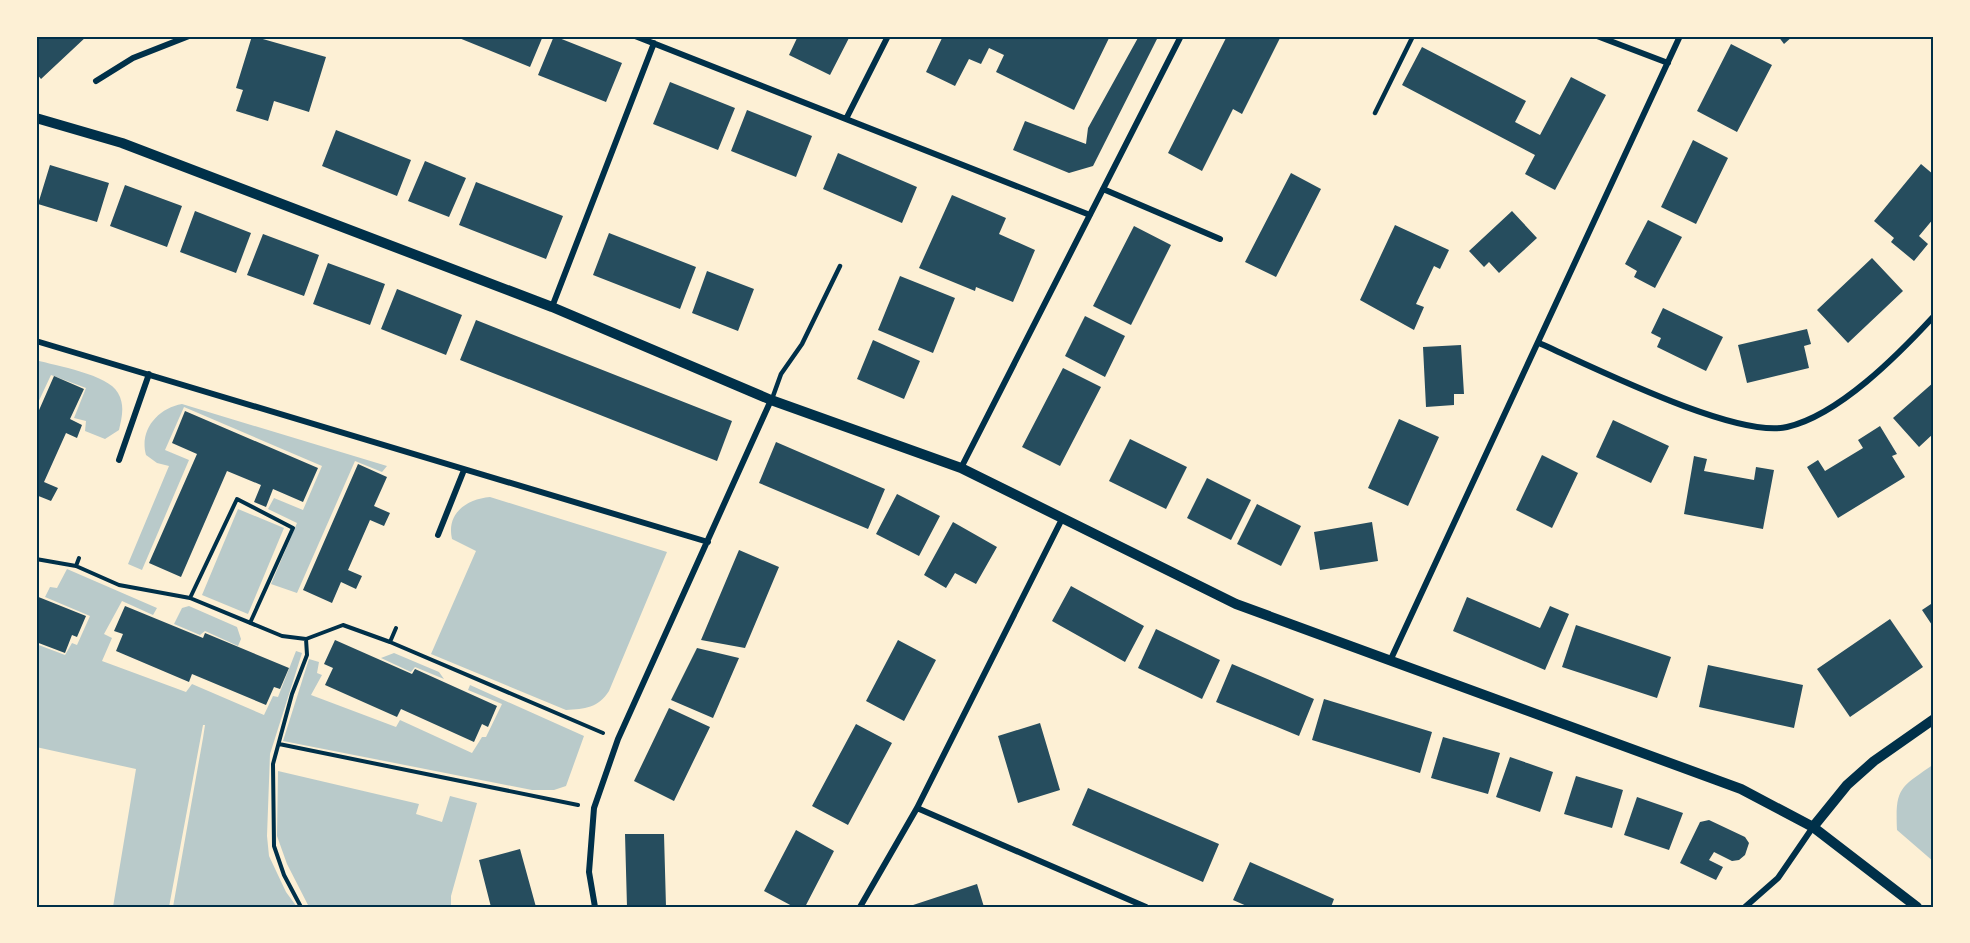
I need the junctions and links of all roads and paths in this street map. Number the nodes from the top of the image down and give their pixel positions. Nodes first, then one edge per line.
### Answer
1 (189, 36) edge
2 (635, 36) edge
3 (888, 36) edge
4 (1181, 36) edge
5 (1413, 36) edge
6 (1597, 36) edge
7 (1680, 36) edge
8 (654, 43) junction
9 (1668, 63) junction
10 (96, 81) dead end
11 (1375, 113) dead end
12 (36, 118) edge
13 (846, 119) junction
14 (1102, 189) junction
15 (1090, 215) junction
16 (1220, 239) dead end
17 (840, 266) dead end
18 (552, 307) junction
19 (1934, 316) edge
20 (36, 341) edge
21 (1539, 344) junction
22 (149, 374) junction
23 (771, 400) junction
24 (119, 460) dead end
25 (961, 468) junction
26 (464, 470) junction
27 (1062, 519) junction
28 (438, 535) dead end
29 (708, 542) junction
30 (79, 558) dead end
31 (36, 559) edge
32 (76, 566) junction
33 (190, 598) junction
34 (250, 623) junction
35 (396, 628) dead end
36 (306, 639) junction
37 (390, 642) junction
38 (1390, 662) junction
39 (1934, 719) edge
40 (618, 739) junction
41 (279, 744) junction
42 (594, 808) junction
43 (917, 808) junction
44 (1813, 827) junction
45 (301, 907) edge
46 (595, 907) edge
47 (860, 907) edge
48 (1146, 907) edge
49 (1745, 907) edge
50 (1917, 907) edge

1 - 10 street
2 - 8 street
3 - 13 street
4 - 14 street
5 - 11 lane
6 - 9 street
7 - 9 street
8 - 13 street
8 - 18 street
9 - 21 street
12 - 18 street
13 - 15 street
14 - 15 street
14 - 16 street
15 - 25 street
17 - 23 lane
18 - 23 street
19 - 21 street
20 - 22 street
21 - 38 street
22 - 24 street
22 - 26 street
23 - 25 street
23 - 29 street
25 - 27 street
26 - 28 street
26 - 29 street
27 - 38 street
27 - 43 street
29 - 40 street
30 - 32 path
31 - 32 path
32 - 33 path
33 - 34 path
33 - 34 path
34 - 36 path
35 - 37 path
36 - 37 path
36 - 41 path
37 - 40 path
38 - 44 street
39 - 44 street
40 - 42 street
41 - 42 path
41 - 45 path
42 - 46 street
43 - 47 street
43 - 48 street
44 - 49 street
44 - 50 street

